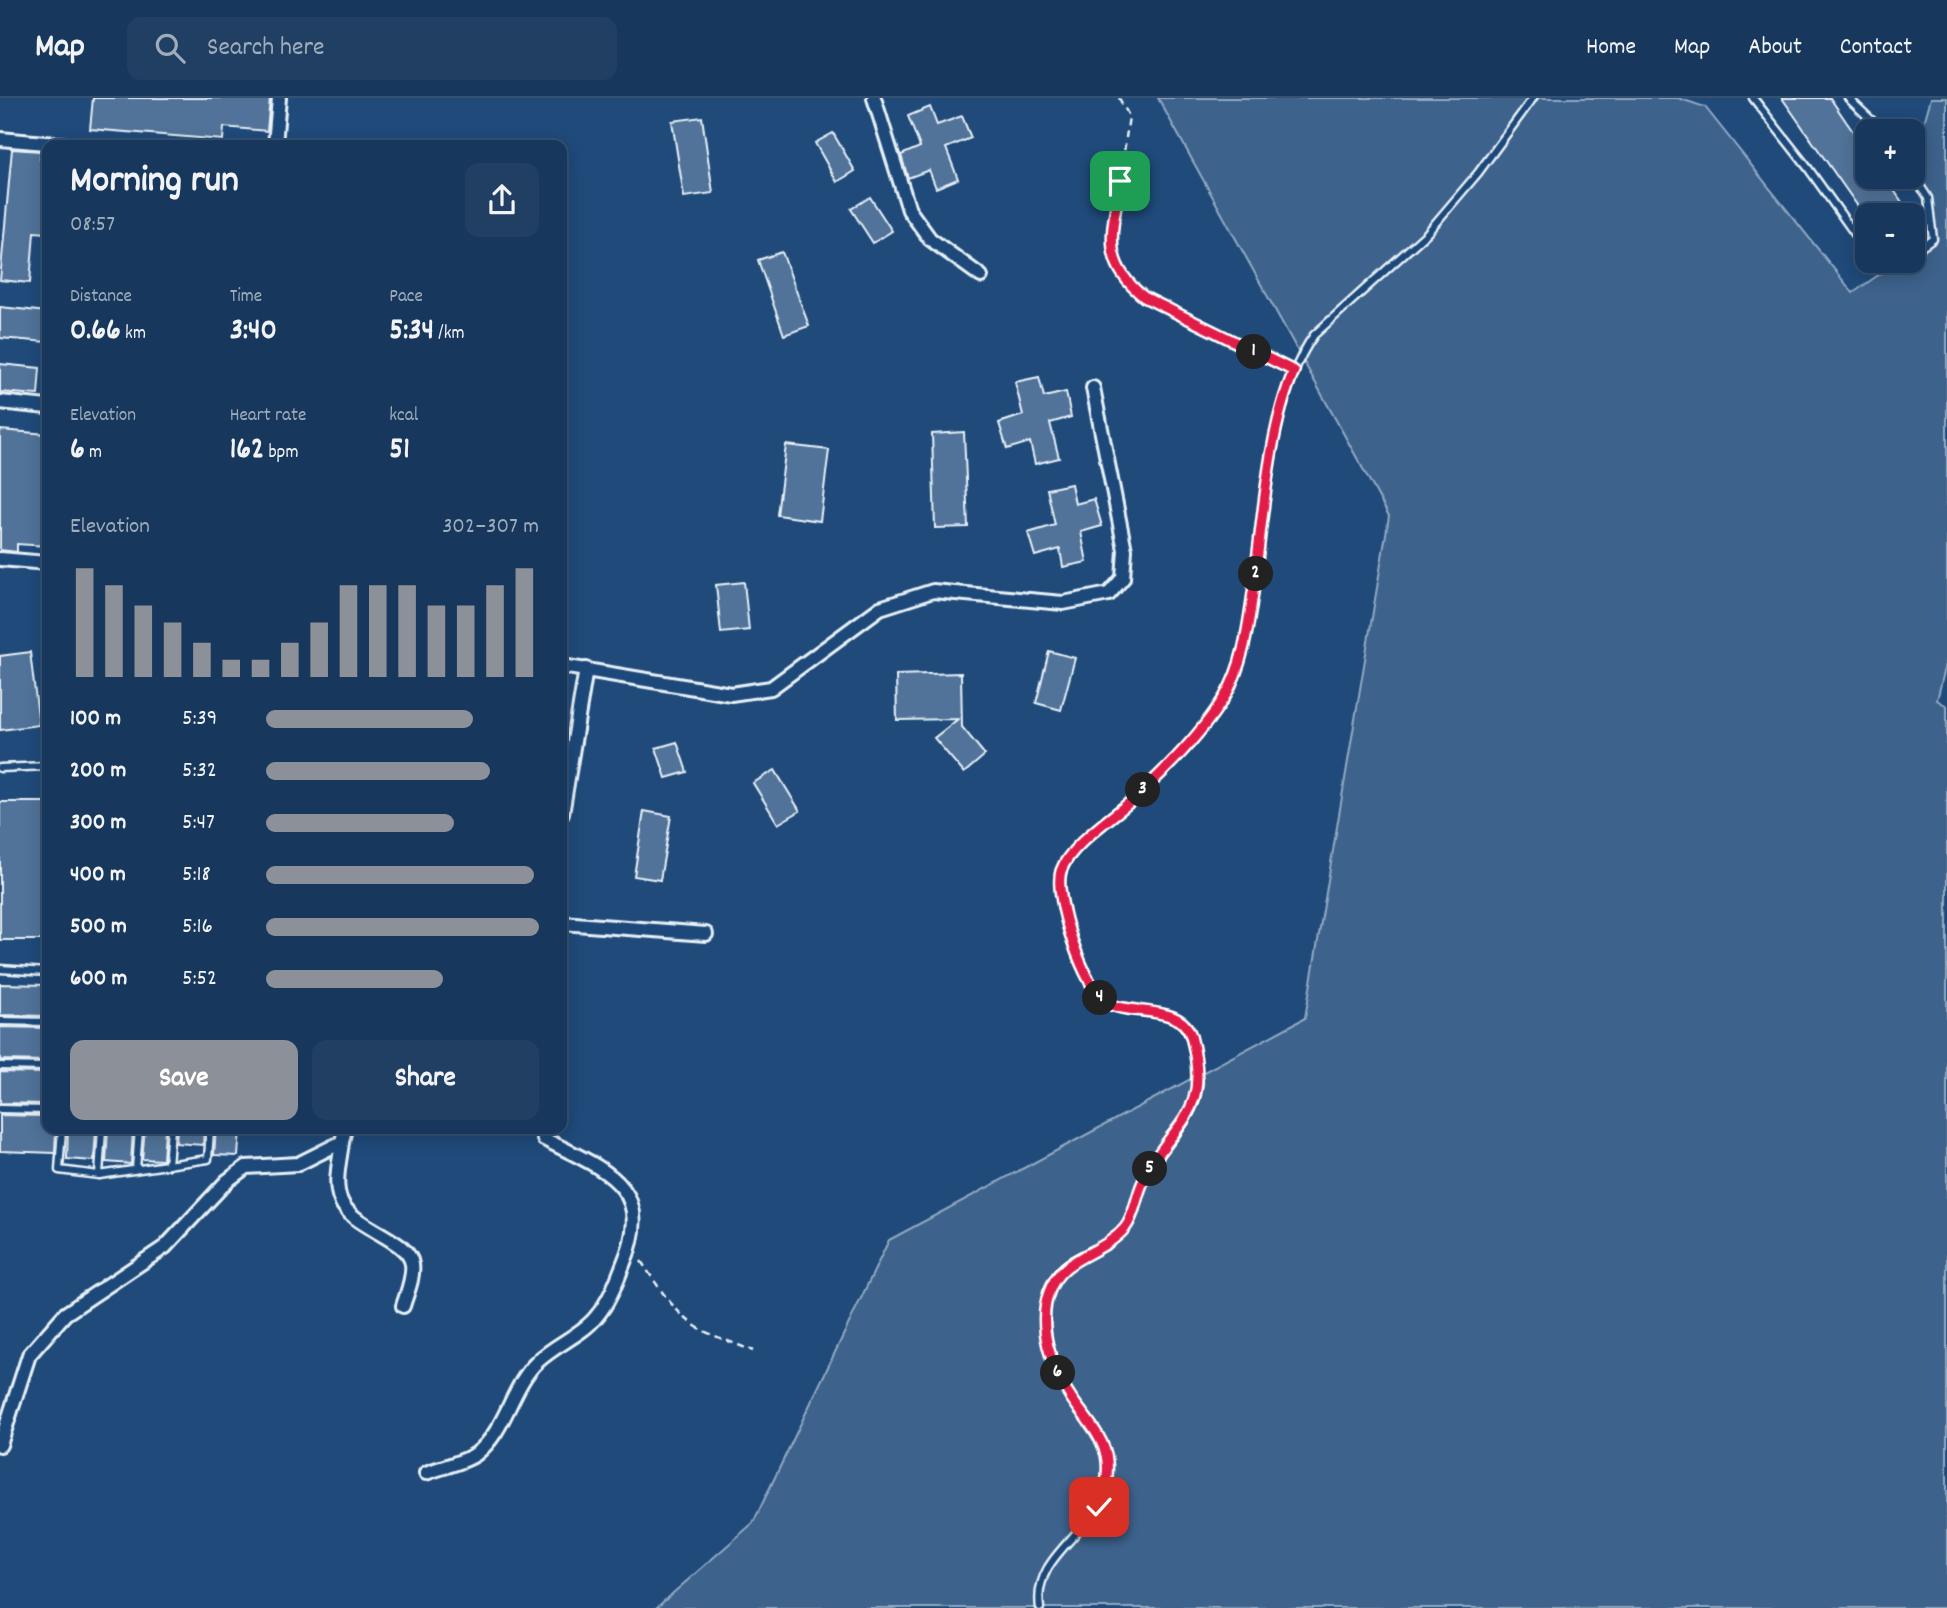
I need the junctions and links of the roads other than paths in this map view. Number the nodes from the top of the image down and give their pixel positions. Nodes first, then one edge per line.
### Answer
1 (279, 98) edge
2 (874, 98) edge
3 (1533, 98) edge
4 (1753, 98) edge
5 (1848, 98) edge
6 (1870, 119) edge
7 (0, 138) edge
8 (275, 140) edge
9 (42, 142) edge
10 (1922, 189) edge
11 (1855, 234) edge
12 (1925, 245) edge
13 (981, 276) dead end
14 (1093, 388) dead end
15 (0, 402) edge
16 (42, 406) edge
17 (0, 559) edge
18 (42, 563) edge
19 (567, 667) edge
20 (586, 669) junction
21 (42, 766) edge
22 (0, 768) edge
23 (567, 784) edge
24 (567, 923) edge
25 (706, 934) dead end
26 (0, 969) edge
27 (42, 972) edge
28 (0, 1021) edge
29 (42, 1022) edge
30 (0, 1066) edge
31 (42, 1068) edge
32 (0, 1109) edge
33 (42, 1110) edge
34 (62, 1134) edge
35 (102, 1134) edge
36 (139, 1134) edge
37 (171, 1134) edge
38 (210, 1134) edge
39 (344, 1134) edge
40 (543, 1134) edge
41 (342, 1142) junction
42 (168, 1165) junction
43 (136, 1170) junction
44 (99, 1175) junction
45 (403, 1306) dead end
46 (0, 1444) edge
47 (426, 1473) dead end
48 (1040, 1608) edge

1 - 8 street
2 - 13 street
3 - 48 lane
4 - 11 lane
5 - 6 lane
7 - 9 street
10 - 12 lane
14 - 20 street
15 - 16 street
17 - 18 street
19 - 20 street
20 - 23 street
21 - 22 lane
24 - 25 street
26 - 27 lane
28 - 29 lane
30 - 31 lane
32 - 33 lane
34 - 44 lane
35 - 44 lane
36 - 43 lane
37 - 42 lane
38 - 42 lane
39 - 41 street
40 - 47 street
41 - 45 street
41 - 46 street
42 - 43 lane
43 - 44 lane

